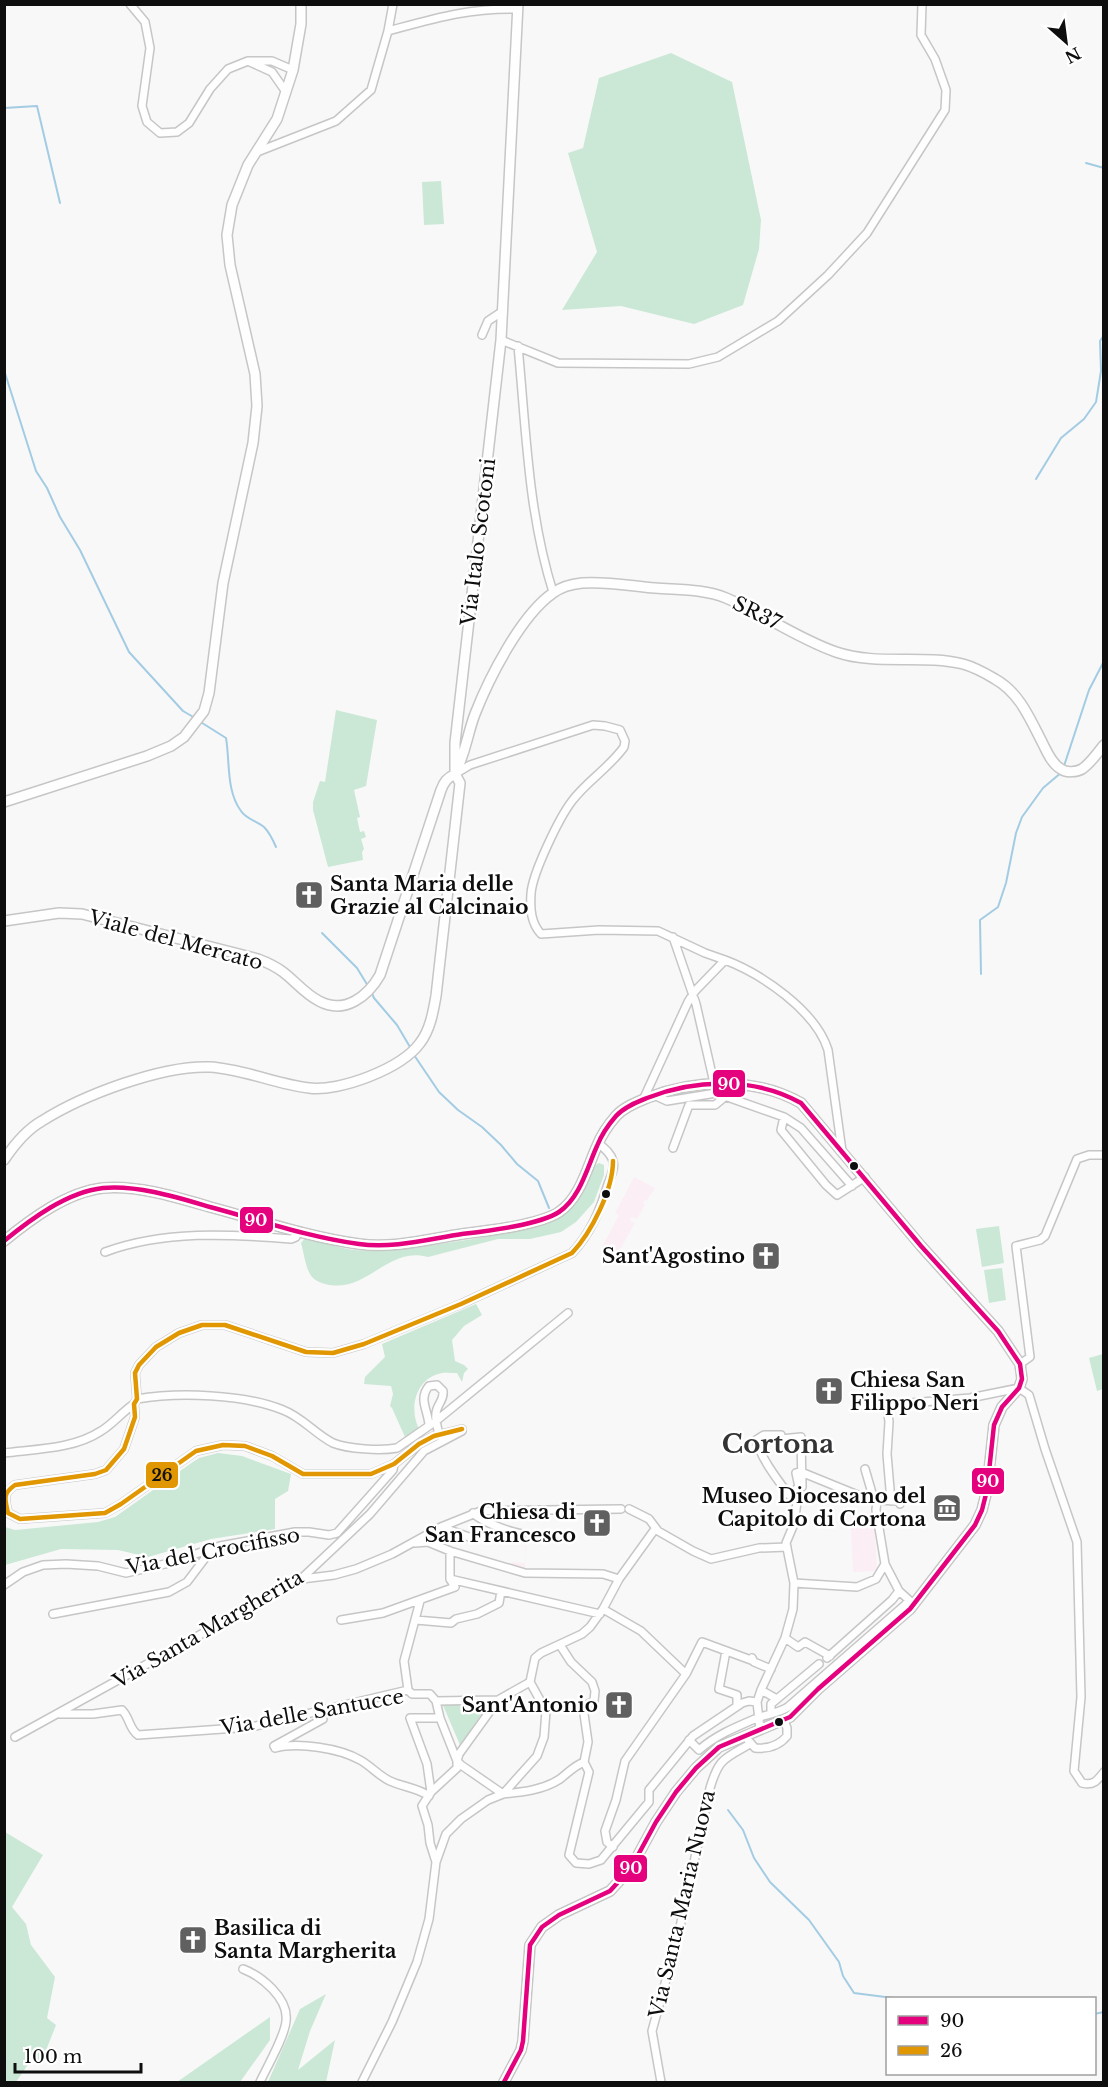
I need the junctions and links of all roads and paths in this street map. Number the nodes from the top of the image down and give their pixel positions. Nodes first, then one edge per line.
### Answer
1 (130, 4) edge
2 (301, 4) edge
3 (393, 4) edge
4 (922, 4) edge
5 (518, 7) edge
6 (388, 31) junction
7 (248, 61) junction
8 (293, 70) junction
9 (286, 92) junction
10 (257, 152) junction
11 (503, 311) junction
12 (482, 335) dead end
13 (501, 340) junction
14 (518, 346) junction
15 (553, 592) junction
16 (1104, 745) edge
17 (455, 774) junction
18 (4, 802) edge
19 (4, 921) edge
20 (673, 937) junction
21 (725, 960) junction
22 (693, 995) junction
23 (714, 1083) junction
24 (654, 1095) junction
25 (726, 1096) junction
26 (643, 1100) junction
27 (784, 1117) junction
28 (598, 1143) junction
29 (673, 1148) dead end
30 (842, 1151) junction
31 (1104, 1155) edge
32 (4, 1160) edge
33 (865, 1178) junction
34 (852, 1186) junction
35 (297, 1231) junction
36 (4, 1241) edge
37 (105, 1252) dead end
38 (568, 1313) dead end
39 (1020, 1364) junction
40 (1019, 1388) junction
41 (135, 1402) junction
42 (433, 1423) junction
43 (436, 1435) junction
44 (4, 1454) edge
45 (394, 1464) junction
46 (866, 1468) dead end
47 (801, 1472) junction
48 (799, 1487) junction
49 (876, 1500) junction
50 (891, 1501) junction
51 (900, 1504) dead end
52 (6, 1513) edge
53 (473, 1513) junction
54 (441, 1527) junction
55 (655, 1529) junction
56 (522, 1534) dead end
57 (469, 1537) dead end
58 (413, 1543) junction
59 (787, 1546) junction
60 (212, 1549) junction
61 (450, 1551) junction
62 (885, 1564) junction
63 (301, 1579) junction
64 (450, 1579) junction
65 (619, 1579) junction
66 (794, 1583) junction
67 (4, 1585) edge
68 (501, 1591) junction
69 (899, 1591) junction
70 (420, 1601) junction
71 (602, 1612) junction
72 (53, 1614) dead end
73 (341, 1620) dead end
74 (416, 1620) junction
75 (785, 1638) junction
76 (560, 1645) junction
77 (726, 1651) junction
78 (819, 1664) dead end
79 (771, 1669) junction
80 (686, 1674) junction
81 (530, 1682) junction
82 (408, 1690) junction
83 (761, 1690) junction
84 (777, 1699) junction
85 (498, 1700) junction
86 (436, 1701) junction
87 (757, 1702) junction
88 (737, 1706) junction
89 (321, 1710) junction
90 (56, 1714) junction
91 (771, 1714) junction
92 (440, 1718) junction
93 (759, 1718) junction
94 (784, 1720) junction
95 (760, 1729) junction
96 (15, 1737) dead end
97 (748, 1739) junction
98 (689, 1740) junction
99 (457, 1761) junction
100 (584, 1762) junction
101 (1104, 1772) edge
102 (430, 1794) junction
103 (503, 1794) junction
104 (613, 1847) junction
105 (436, 1862) junction
106 (243, 1969) dead end
107 (260, 2082) edge
108 (362, 2082) edge
109 (504, 2082) edge
110 (661, 2082) edge

1 - 7 street
2 - 8 main road
3 - 6 street
4 - 14 street
5 - 6 street
5 - 11 main road, Via Italo Scotoni
6 - 10 street
7 - 8 street
7 - 9 street
8 - 9 main road
9 - 10 main road
10 - 18 main road
11 - 12 street
11 - 13 main road, Via Italo Scotoni
13 - 14 street
13 - 17 main road, Via Italo Scotoni
14 - 15 street
15 - 16 main road, SR37
15 - 17 main road
17 - 19 main road, Viale del Mercato
17 - 20 street
17 - 32 main road
20 - 21 street
20 - 22 street
21 - 22 street
21 - 30 street
22 - 23 street
22 - 26 street
23 - 24 main road
23 - 30 main road
24 - 25 street
24 - 26 main road
25 - 27 street
25 - 29 street
26 - 28 main road
27 - 34 street
27 - 34 street
28 - 35 main road
28 - 41 street
30 - 33 main road
31 - 39 street
33 - 34 street
33 - 39 main road
35 - 36 main road
35 - 37 street
38 - 42 street
39 - 40 main road
40 - 50 street
40 - 94 main road
40 - 101 street
41 - 42 street
41 - 44 street
41 - 52 street
42 - 42 street
42 - 43 street
43 - 45 street
43 - 63 street, Via Santa Margherita
45 - 52 street
45 - 60 street, Via del Crocifisso
46 - 49 street
47 - 48 street
47 - 48 street
47 - 49 street
48 - 59 street
49 - 50 street
49 - 62 street
50 - 51 street
53 - 54 street
53 - 55 street
53 - 56 street
54 - 57 street
54 - 58 street
55 - 59 street
55 - 65 street
58 - 61 street
58 - 63 street
59 - 66 street
60 - 67 street, Via del Crocifisso
60 - 72 street
61 - 64 street
61 - 65 street
62 - 66 street
62 - 69 street
63 - 90 street, Via Santa Margherita
64 - 68 street
64 - 70 street
65 - 71 street
66 - 75 street
68 - 71 street
68 - 74 street
69 - 75 street
69 - 91 street
70 - 73 street
70 - 74 street
71 - 76 street
71 - 80 street
74 - 82 street
75 - 79 street
76 - 81 street
76 - 100 street
77 - 79 street
77 - 80 street
77 - 88 street
78 - 84 street
79 - 83 street
80 - 104 street
81 - 85 street
81 - 103 street
82 - 86 street, Via delle Santucce
82 - 89 street, Via delle Santucce
83 - 84 street
83 - 87 street
84 - 91 street
85 - 86 street, Via delle Santucce
85 - 99 street
86 - 92 street
87 - 88 street
87 - 93 street
88 - 98 street
89 - 90 street, Via delle Santucce
89 - 102 street
90 - 96 street, Via Santa Margherita
91 - 93 street
92 - 99 street
92 - 102 street
93 - 95 street
93 - 98 street
94 - 95 main road
94 - 97 street
95 - 97 main road
97 - 109 main road
97 - 110 street, Via Santa Maria Nuova
98 - 104 street
99 - 102 street
99 - 103 street
100 - 103 street
100 - 104 street
102 - 105 street
103 - 105 street
105 - 108 street
106 - 107 street

